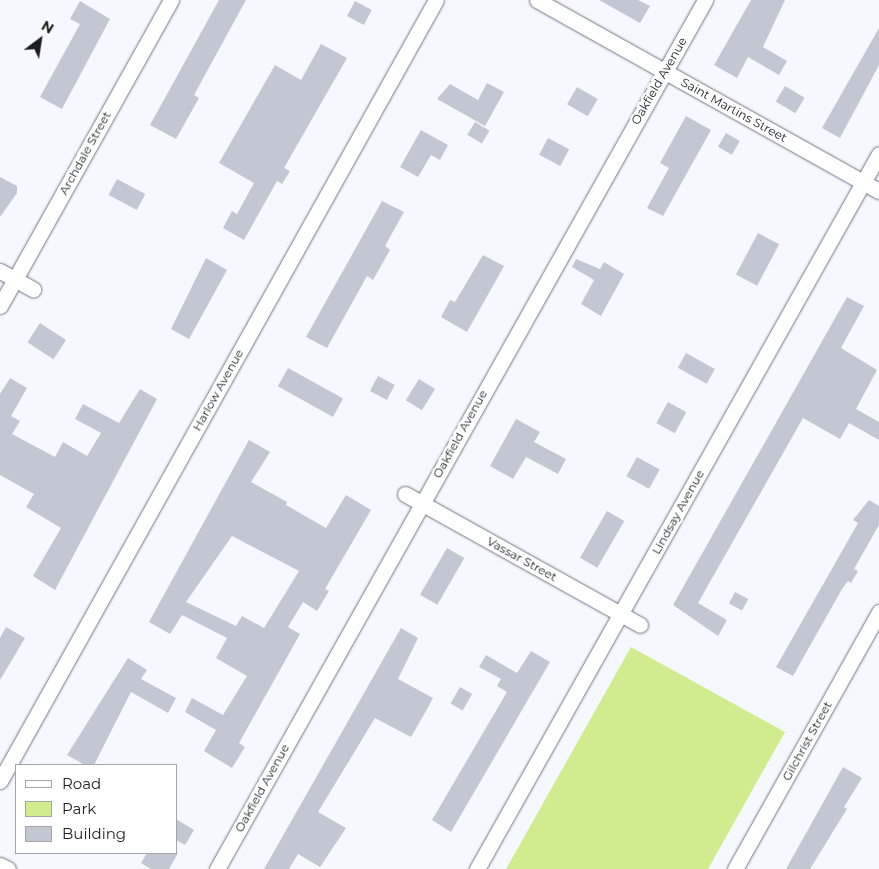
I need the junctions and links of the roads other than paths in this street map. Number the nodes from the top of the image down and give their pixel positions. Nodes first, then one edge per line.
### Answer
1 (170, 0) edge
2 (436, 0) edge
3 (538, 0) edge
4 (705, 0) edge
5 (664, 72) junction
6 (879, 154) edge
7 (863, 182) junction
8 (879, 191) edge
9 (0, 271) edge
10 (15, 279) junction
11 (33, 289) dead end
12 (0, 306) edge
13 (405, 494) dead end
14 (421, 503) junction
15 (879, 612) edge
16 (620, 614) junction
17 (640, 625) dead end
18 (0, 781) edge
19 (0, 865) edge
20 (8, 869) edge
21 (217, 869) edge
22 (477, 869) edge
23 (735, 869) edge

1 - 10 street, Archdale Street
2 - 18 street, Harlow Avenue
3 - 5 street, Saint Martins Street
4 - 5 street, Oakfield Avenue
5 - 7 street, Saint Martins Street
5 - 14 street, Oakfield Avenue
6 - 7 street, Lindsay Avenue
7 - 8 street, Saint Martins Street
7 - 16 street, Lindsay Avenue
9 - 10 street
10 - 11 street
10 - 12 street, Archdale Street
13 - 14 street, Vassar Street
14 - 16 street, Vassar Street
14 - 21 street, Oakfield Avenue
15 - 23 street, Gilchrist Street
16 - 17 street, Vassar Street
16 - 22 street, Lindsay Avenue
19 - 20 street

